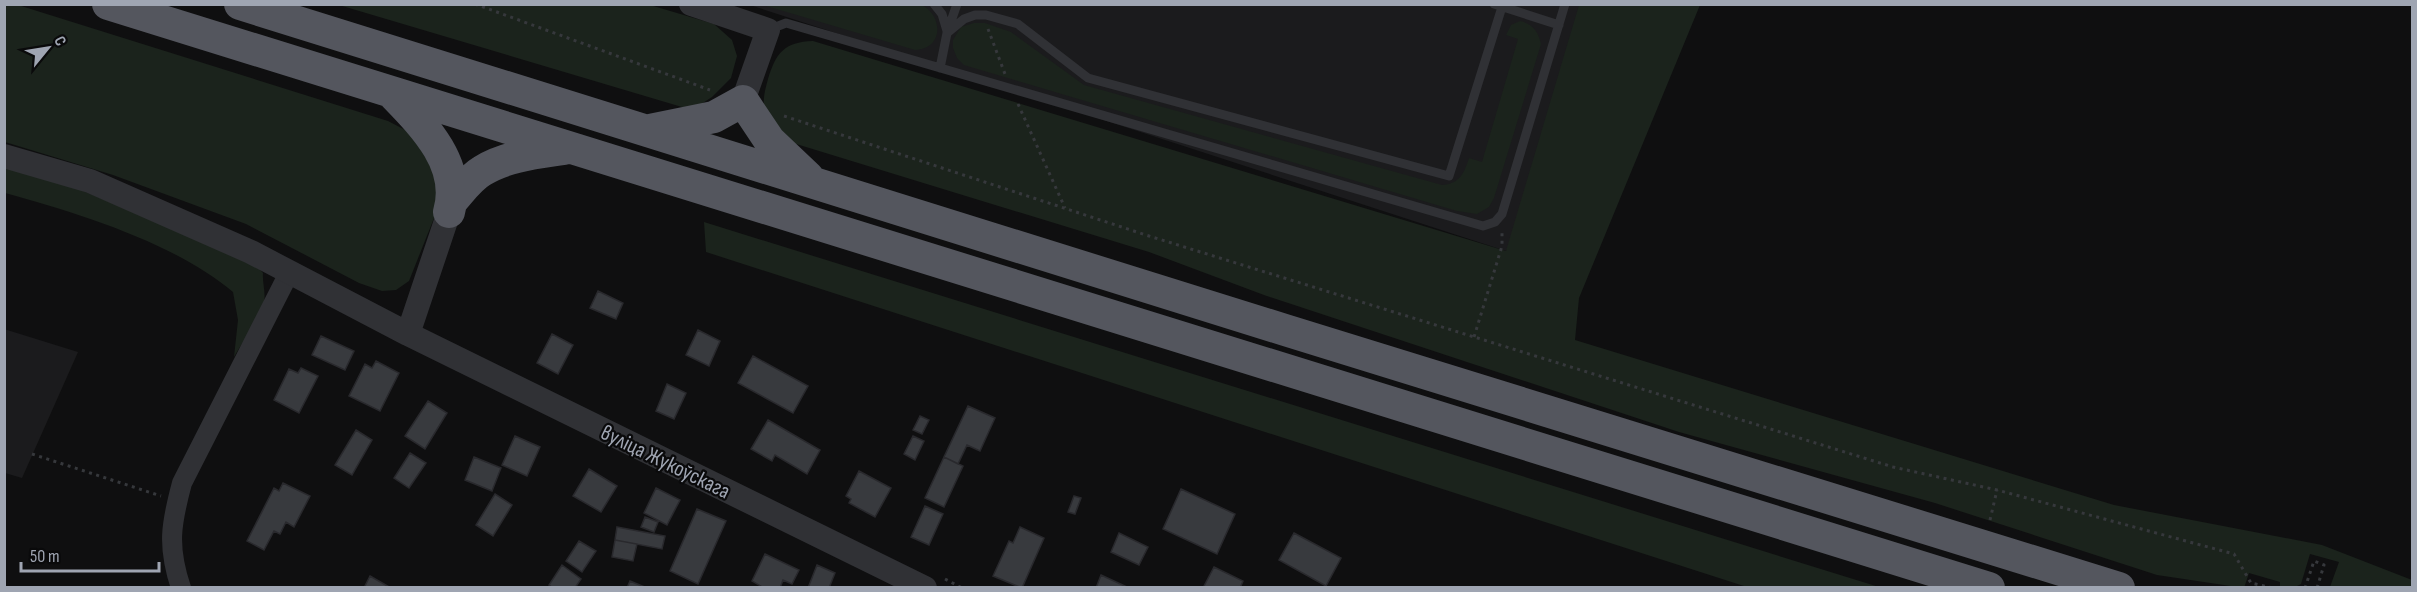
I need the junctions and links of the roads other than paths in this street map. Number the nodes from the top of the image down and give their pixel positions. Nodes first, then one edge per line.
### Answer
1 (108, 4) edge
2 (240, 4) edge
3 (691, 4) edge
4 (934, 4) edge
5 (957, 4) edge
6 (1565, 4) edge
7 (1498, 6) edge
8 (1559, 25) junction
9 (768, 30) junction
10 (947, 33) junction
11 (940, 68) junction
12 (389, 90) junction
13 (730, 97) junction
14 (647, 131) junction
15 (568, 148) junction
16 (4, 156) edge
17 (815, 184) junction
18 (451, 206) junction
19 (289, 273) junction
20 (408, 334) junction
21 (181, 588) edge
22 (925, 588) edge
23 (1989, 588) edge
24 (2120, 588) edge

1 - 12 highway
2 - 14 highway
3 - 9 street
4 - 10 lane
5 - 10 lane
6 - 8 lane
7 - 8 lane
7 - 10 lane
8 - 11 lane
9 - 11 lane
9 - 13 street
10 - 11 lane
12 - 15 highway
12 - 18 highway
13 - 14 highway
13 - 17 highway
14 - 17 highway
15 - 18 highway
15 - 23 highway
16 - 19 street, вуліца Жукоўскага
17 - 24 highway
18 - 20 street
19 - 20 street, вуліца Жукоўскага
19 - 21 street
20 - 22 street, вуліца Жукоўскага

